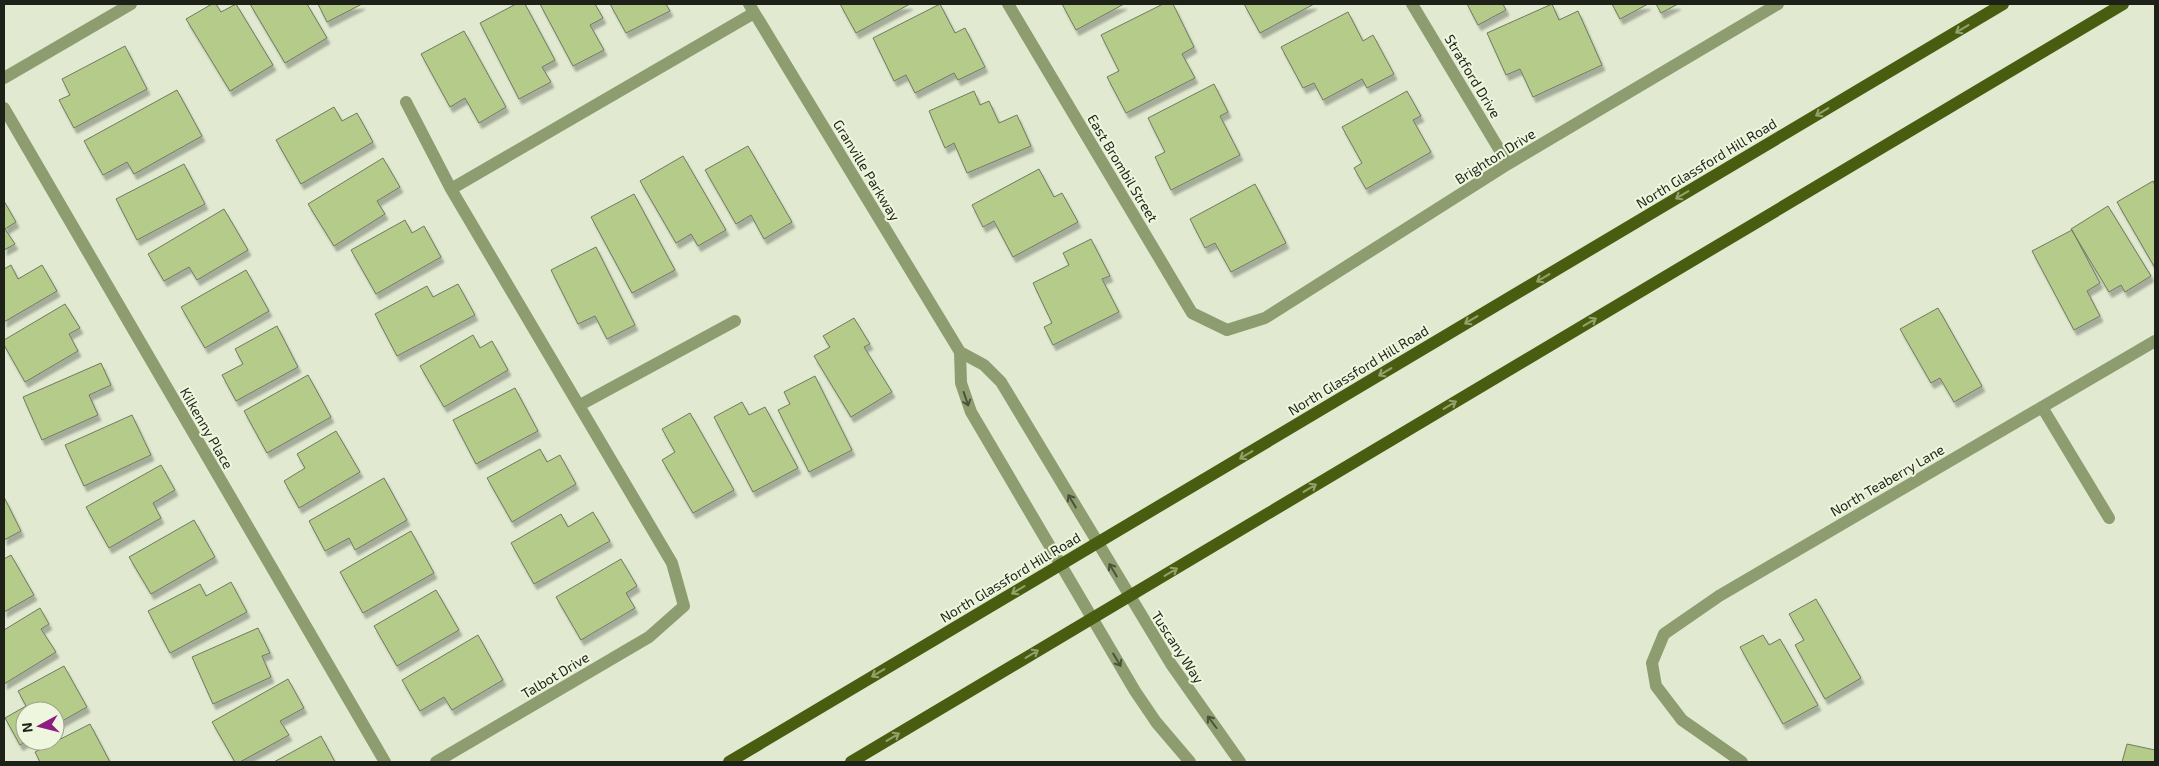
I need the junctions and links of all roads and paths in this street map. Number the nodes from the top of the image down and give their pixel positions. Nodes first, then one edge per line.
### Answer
1 (130, 4) edge
2 (1008, 4) edge
3 (1412, 4) edge
4 (1778, 4) edge
5 (2003, 4) edge
6 (2123, 4) edge
7 (751, 8) edge
8 (4, 78) edge
9 (406, 102) dead end
10 (4, 108) edge
11 (1508, 164) junction
12 (451, 188) junction
13 (735, 321) dead end
14 (1227, 330) joint
15 (2155, 341) edge
16 (960, 352) junction
17 (580, 405) junction
18 (2042, 407) junction
19 (2109, 518) dead end
20 (1097, 543) junction
21 (1060, 565) junction
22 (1129, 596) junction
23 (1091, 619) junction
24 (385, 762) edge
25 (436, 762) edge
26 (728, 762) edge
27 (851, 762) edge
28 (1190, 762) edge
29 (1240, 762) edge
30 (1742, 762) edge

1 - 8 street
2 - 14 street, East Brombil Street
3 - 11 street, Stratford Drive
4 - 11 street, Brighton Drive
5 -> 20 main road, North Glassford Hill Road
22 -> 6 main road
7 - 12 street
7 - 16 street, Granville Parkway
9 - 12 street
10 - 24 street, Kilkenny Place
11 - 14 street, Brighton Drive
12 - 17 street
13 - 17 street
15 - 18 street, North Teaberry Lane
20 -> 16 street
16 -> 21 street, Granville Parkway
17 - 25 street, Talbot Drive
18 - 19 street
18 - 30 street, North Teaberry Lane
20 - 21 main road, North Glassford Hill Road
22 -> 20 street, Tuscany Way
21 - 23 street
21 -> 26 main road, North Glassford Hill Road
22 - 23 main road
29 -> 22 street, Tuscany Way
27 -> 23 main road
23 -> 28 street

